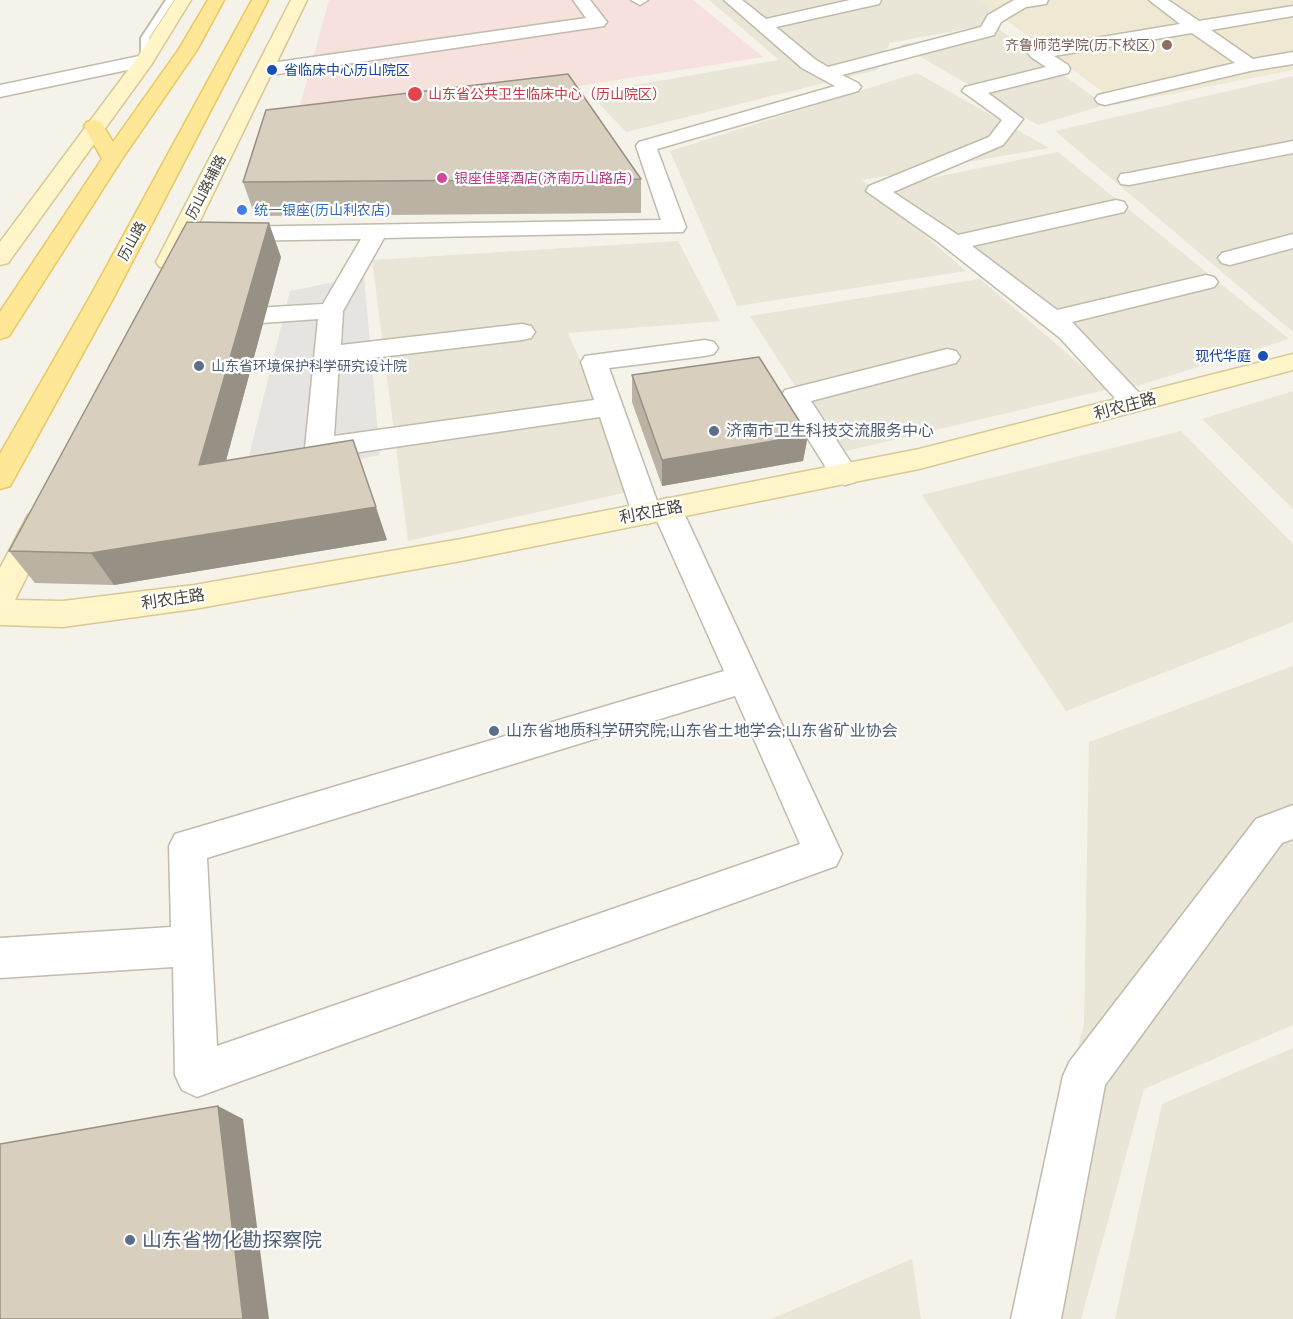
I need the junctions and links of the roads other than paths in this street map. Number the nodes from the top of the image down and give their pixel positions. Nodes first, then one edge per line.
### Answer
1 (170, 0) edge
2 (183, 0) edge
3 (216, 0) edge
4 (260, 0) edge
5 (299, 0) edge
6 (732, 0) edge
7 (873, 0) edge
8 (1040, 0) edge
9 (1157, 0) edge
10 (583, 3) edge
11 (606, 4) dead end
12 (1293, 11) edge
13 (763, 25) junction
14 (1197, 27) junction
15 (1293, 58) edge
16 (144, 61) junction
17 (1250, 65) junction
18 (264, 70) junction
19 (827, 74) junction
20 (0, 91) edge
21 (1106, 99) dead end
22 (94, 126) junction
23 (1293, 147) edge
24 (112, 159) junction
25 (1129, 179) dead end
26 (1116, 207) dead end
27 (376, 232) junction
28 (182, 234) junction
29 (1293, 241) edge
30 (954, 243) junction
31 (0, 258) edge
32 (1230, 258) dead end
33 (1206, 282) dead end
34 (158, 284) edge
35 (331, 311) junction
36 (1053, 319) junction
37 (195, 320) edge
38 (0, 332) edge
39 (522, 332) dead end
40 (705, 348) dead end
41 (327, 355) junction
42 (947, 357) dead end
43 (1293, 362) edge
44 (1134, 403) junction
45 (610, 407) junction
46 (845, 475) junction
47 (0, 479) edge
48 (48, 504) edge
49 (657, 511) junction
50 (0, 599) edge
51 (0, 612) edge
52 (744, 679) junction
53 (1293, 822) edge
54 (191, 946) junction
55 (0, 958) edge
56 (1036, 1319) edge

1 - 16 lane
2 - 16 street
3 - 24 main road
4 - 47 main road, 历山路
5 - 18 street, 历山路辅路
6 - 13 street
7 - 13 street
8 - 19 street
9 - 14 street
10 - 11 street
10 - 18 street
12 - 14 street
13 - 19 street
14 - 17 street
14 - 30 street
15 - 17 street
16 - 20 street
16 - 22 street
17 - 21 street
18 - 28 street, 历山路辅路
19 - 27 street
22 - 24 main road
22 - 31 street
23 - 25 street
24 - 38 main road
26 - 30 street
27 - 28 street
27 - 35 street
28 - 34 street, 历山路辅路
29 - 32 street
30 - 36 street
33 - 36 street
35 - 37 street
35 - 41 street
36 - 44 street
39 - 41 street
40 - 45 street
41 - 45 street
42 - 46 street
43 - 44 street, 利农庄路
44 - 46 street, 利农庄路
45 - 49 street
46 - 49 street, 利农庄路
48 - 50 street
49 - 51 street, 利农庄路
49 - 52 street
52 - 54 street
52 - 54 street
53 - 56 street
54 - 55 street

